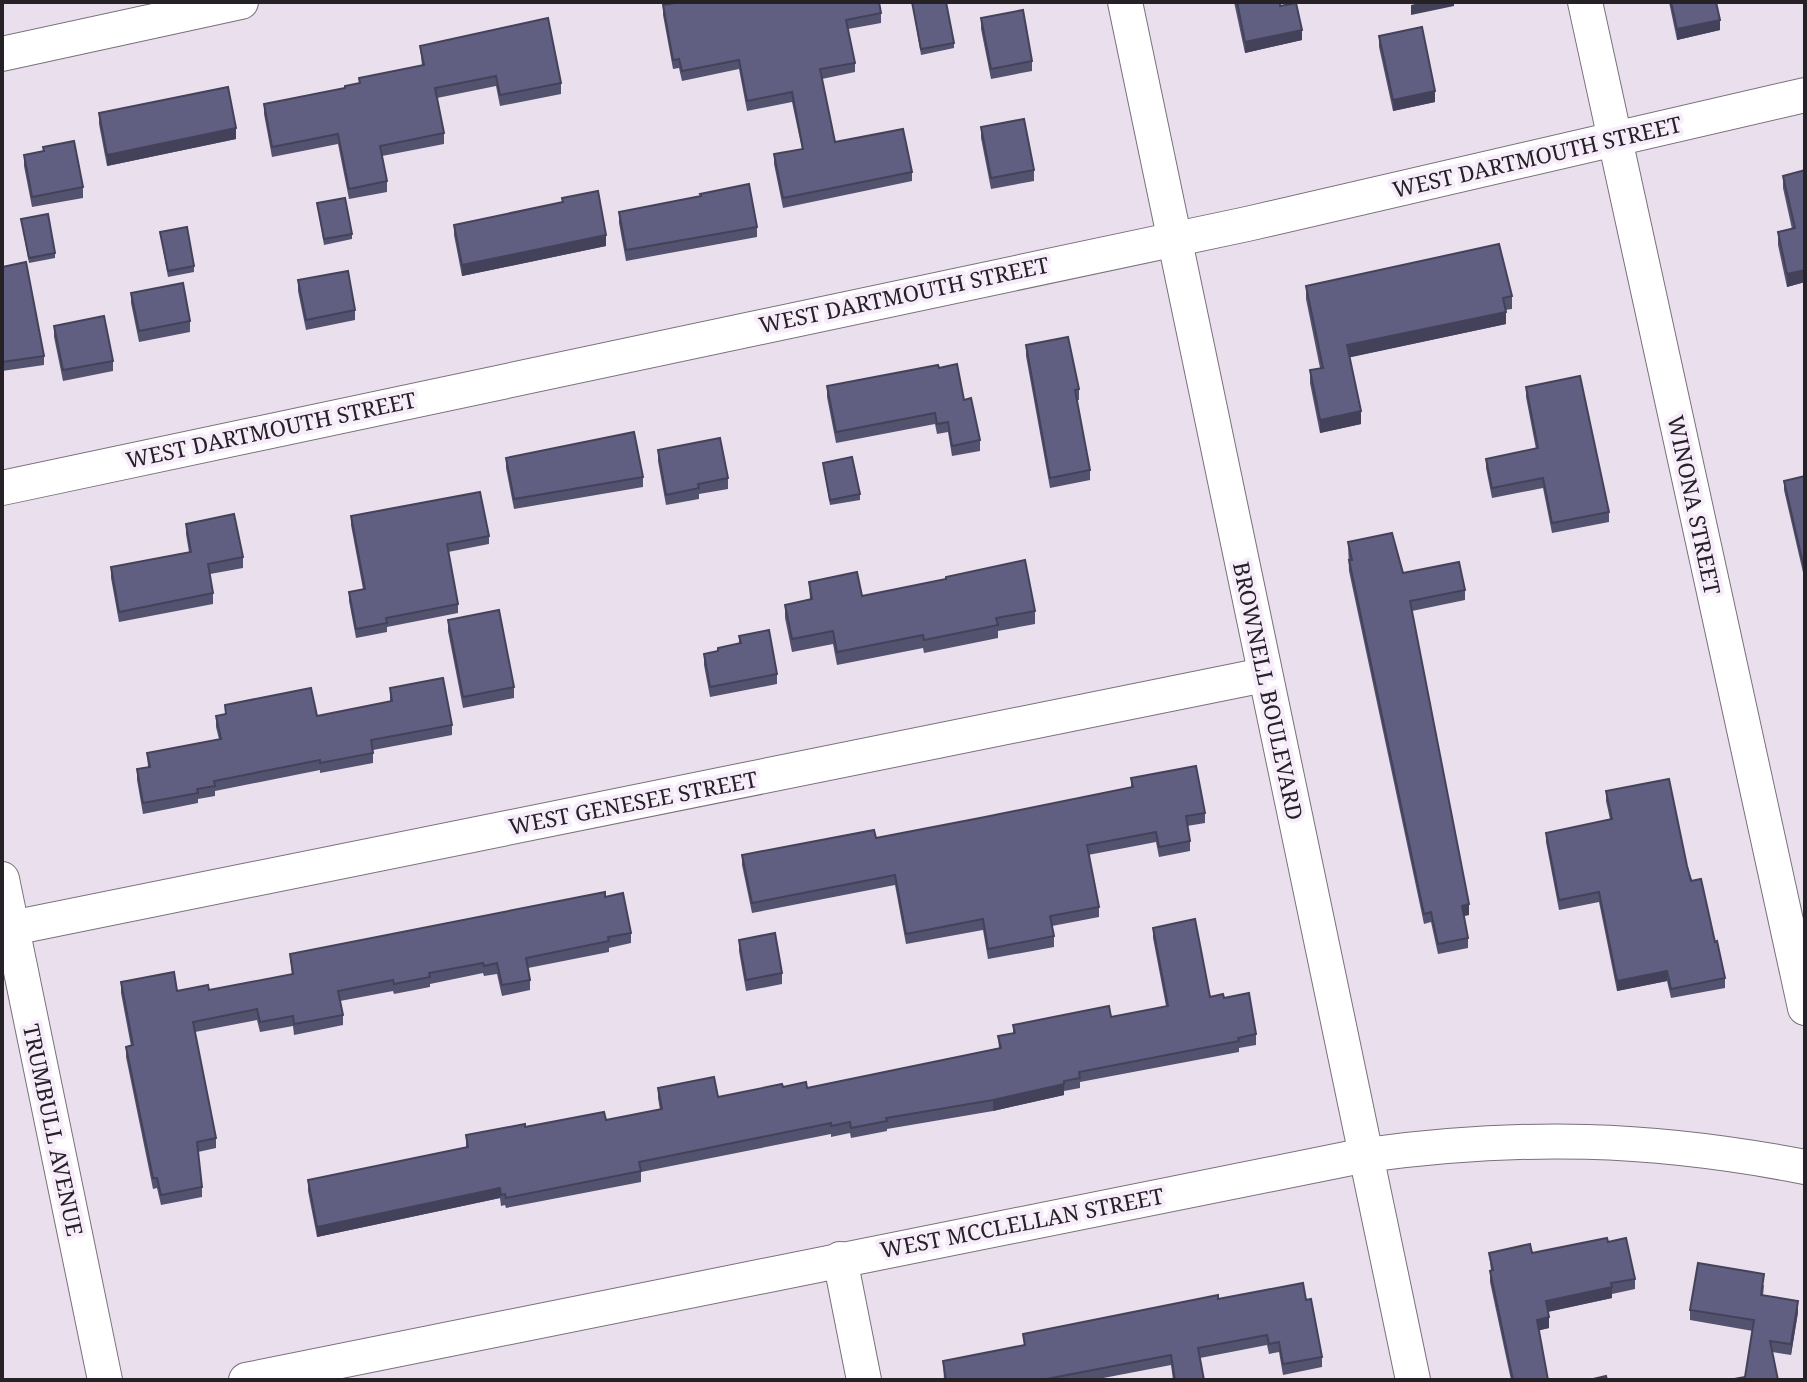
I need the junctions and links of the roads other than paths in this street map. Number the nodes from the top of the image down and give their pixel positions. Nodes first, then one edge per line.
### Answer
1 (241, 2) edge
2 (1125, 2) edge
3 (1585, 2) edge
4 (2, 54) edge
5 (1805, 95) edge
6 (1615, 139) junction
7 (1173, 239) junction
8 (2, 488) edge
9 (1264, 675) junction
10 (2, 879) edge
11 (7, 929) edge
12 (1805, 1008) edge
13 (1366, 1155) junction
14 (1805, 1167) edge
15 (840, 1259) junction
16 (377, 1367) edge
17 (105, 1380) edge
18 (246, 1380) edge
19 (864, 1380) edge
20 (1413, 1380) edge

1 - 4 street
2 - 7 street, BROWNELL BOULEVARD
3 - 6 street, WINONA STREET
5 - 6 street, WEST DARTMOUTH STREET
6 - 7 street, WEST DARTMOUTH STREET
6 - 12 street, WINONA STREET
7 - 8 street, WEST DARTMOUTH STREET
7 - 9 street, BROWNELL BOULEVARD
9 - 11 street, WEST GENESEE STREET
9 - 13 street, BROWNELL BOULEVARD
10 - 11 street, TRUMBULL AVENUE
11 - 17 street, TRUMBULL AVENUE
13 - 14 street, WEST MCCLELLAN STREET
13 - 15 street, WEST MCCLELLAN STREET
13 - 20 street, BROWNELL BOULEVARD
15 - 16 street, WEST MCCLELLAN STREET
15 - 19 street
16 - 18 street, WEST MCCLELLAN STREET

